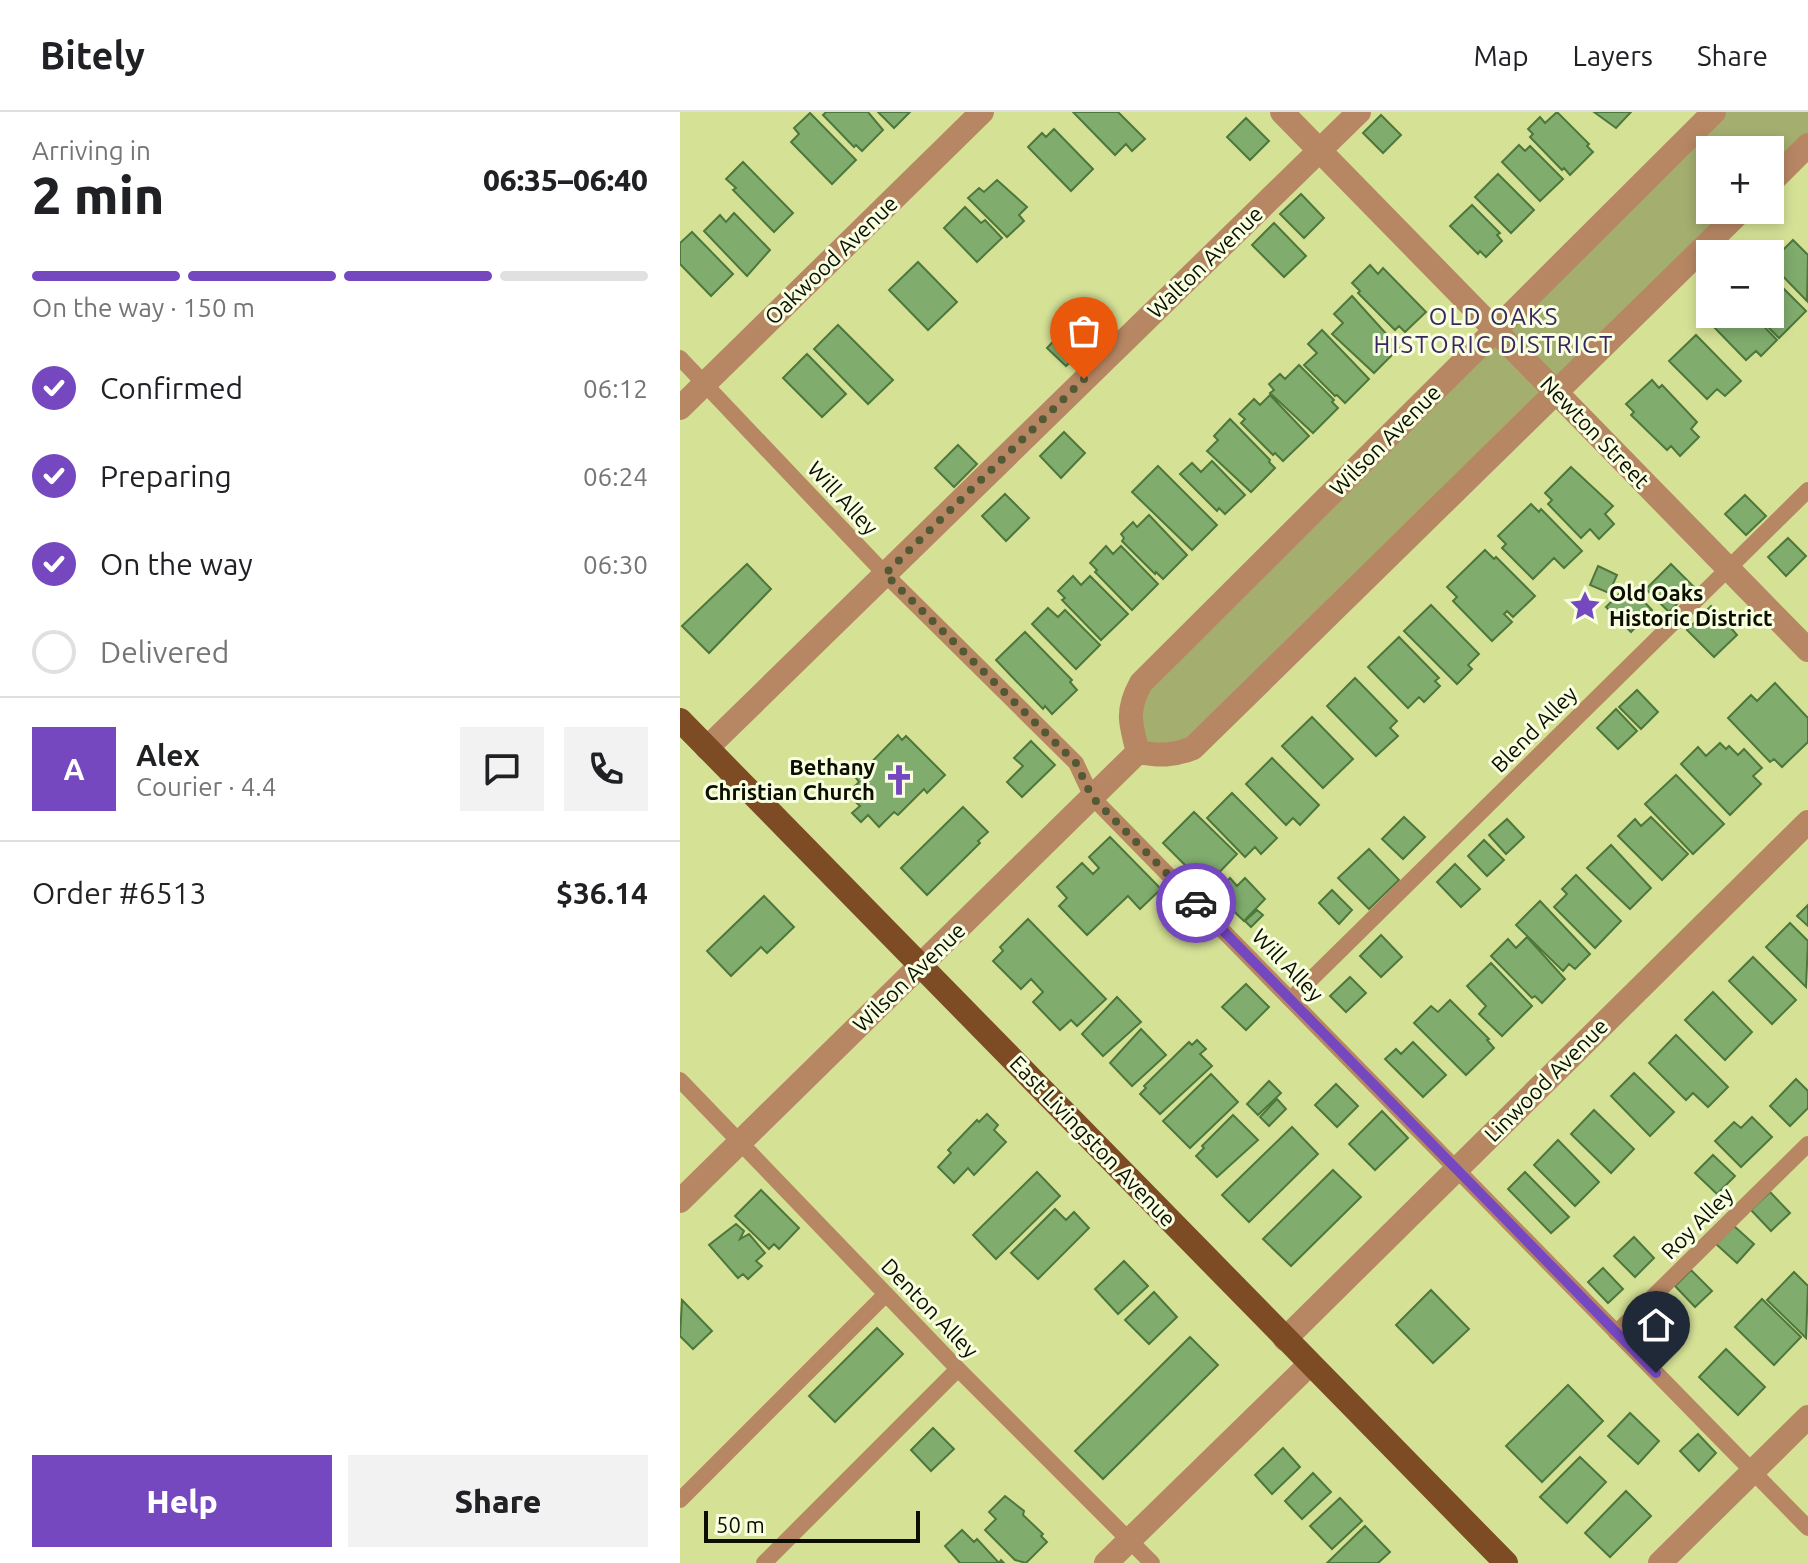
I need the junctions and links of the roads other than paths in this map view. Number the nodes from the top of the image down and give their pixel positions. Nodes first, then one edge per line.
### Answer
1 (982, 112) edge
2 (1282, 112) edge
3 (1359, 112) edge
4 (1714, 112) edge
5 (1808, 145) edge
6 (1319, 150) junction
7 (1784, 169) edge
8 (1728, 224) edge
9 (1496, 330) junction
10 (680, 358) edge
11 (705, 384) junction
12 (1557, 393) junction
13 (680, 408) edge
14 (1808, 490) edge
15 (1728, 569) junction
16 (885, 574) junction
17 (1808, 650) edge
18 (680, 720) edge
19 (707, 748) junction
20 (1138, 752) junction
21 (1092, 797) junction
22 (1808, 822) edge
23 (921, 965) junction
24 (1291, 999) junction
25 (680, 1080) edge
26 (741, 1142) junction
27 (1808, 1144) edge
28 (1456, 1169) junction
29 (680, 1201) edge
30 (886, 1294) junction
31 (1616, 1333) junction
32 (1285, 1339) junction
33 (1310, 1364) junction
34 (958, 1369) junction
35 (1808, 1417) edge
36 (1753, 1472) junction
37 (680, 1500) edge
38 (1808, 1528) edge
39 (1129, 1540) junction
40 (764, 1563) edge
41 (1106, 1563) edge
42 (1152, 1563) edge
43 (1506, 1563) edge
44 (1660, 1563) edge

1 - 11 street, Oakwood Avenue
2 - 6 street, Newton Street
3 - 6 street, Walton Avenue
4 - 9 street, Wilson Avenue
5 - 7 street
6 - 9 street, Newton Street
6 - 16 street, Walton Avenue
8 - 12 street
9 - 12 street, Newton Street
9 - 20 street, Wilson Avenue
10 - 11 lane, Will Alley
11 - 13 street, Oakwood Avenue
11 - 16 lane, Will Alley
12 - 15 street, Newton Street
12 - 20 street
14 - 15 lane, Blend Alley
15 - 17 street, Newton Street
15 - 24 lane, Blend Alley
16 - 19 street, Walton Avenue
16 - 21 lane, Will Alley
18 - 19 main road, East Livingston Avenue
19 - 23 main road, East Livingston Avenue
20 - 21 street, Wilson Avenue
21 - 23 street, Wilson Avenue
21 - 24 lane, Will Alley
22 - 28 street, Linwood Avenue
23 - 26 street, Wilson Avenue
23 - 32 main road, East Livingston Avenue
24 - 28 lane, Will Alley
25 - 26 lane, Denton Alley
26 - 29 street, Wilson Avenue
26 - 30 lane, Denton Alley
27 - 31 lane, Roy Alley
28 - 31 lane, Will Alley
28 - 32 street, Linwood Avenue
30 - 34 lane, Denton Alley
30 - 37 lane
31 - 36 lane, Will Alley
32 - 33 main road, East Livingston Avenue
33 - 39 street
33 - 43 main road, East Livingston Avenue
34 - 39 lane, Denton Alley
34 - 40 lane
35 - 36 street
36 - 38 lane, Will Alley
36 - 44 street
39 - 41 street
39 - 42 lane, Denton Alley

